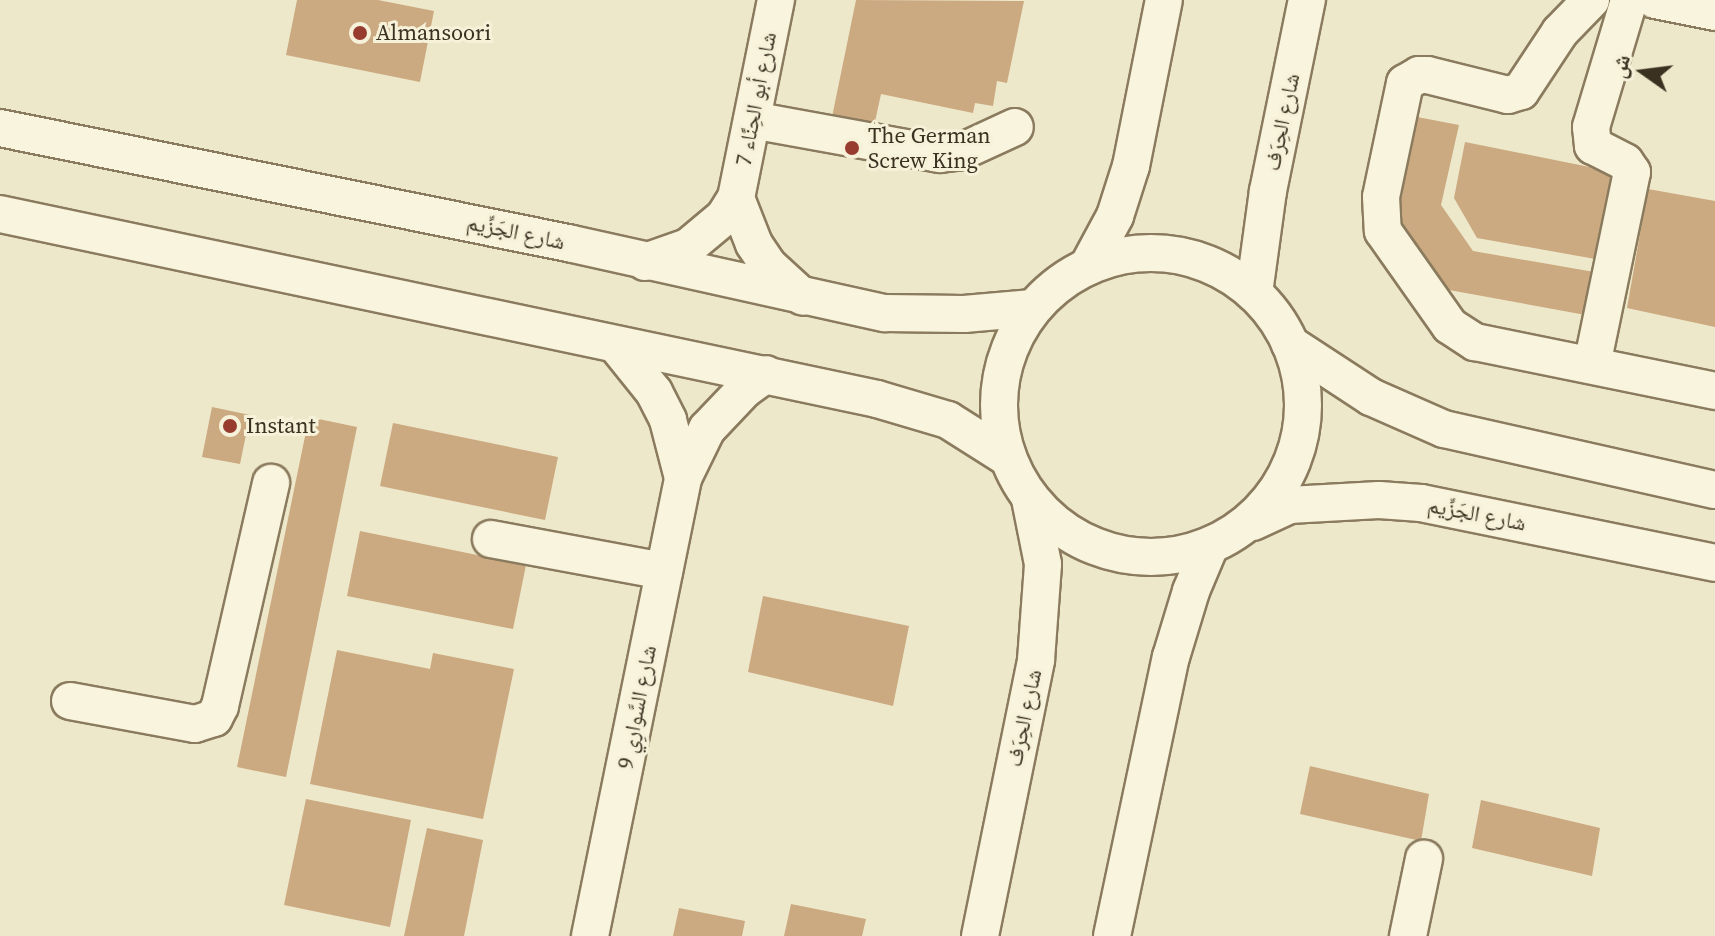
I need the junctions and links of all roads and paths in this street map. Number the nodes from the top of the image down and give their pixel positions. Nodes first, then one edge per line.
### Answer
1 (776, 0) edge
2 (1164, 0) edge
3 (1591, 0) edge
4 (1629, 0) edge
5 (1655, 0) edge
6 (1309, 2) edge
7 (1715, 12) edge
8 (752, 120) junction
9 (1015, 127) dead end
10 (0, 128) edge
11 (736, 198) junction
12 (0, 214) edge
13 (645, 262) junction
14 (1088, 266) junction
15 (1254, 293) junction
16 (805, 298) junction
17 (1033, 308) junction
18 (1290, 344) junction
19 (617, 346) junction
20 (1592, 365) junction
21 (766, 374) junction
22 (1715, 391) edge
23 (1008, 458) junction
24 (683, 478) junction
25 (271, 483) dead end
26 (1715, 490) edge
27 (1030, 499) junction
28 (1225, 537) junction
29 (491, 539) dead end
30 (1715, 563) edge
31 (664, 571) junction
32 (70, 701) dead end
33 (1424, 859) dead end
34 (590, 936) edge
35 (980, 936) edge
36 (1112, 936) edge
37 (1408, 936) edge

1 - 8 street, شارع أبو الحِنَّاء 7
2 - 14 street
3 - 20 street
4 - 20 street
5 - 7 street
6 - 15 street, شارع الحِرَف
8 - 9 street
8 - 11 street, شارع أبو الحِنَّاء 7
10 - 13 street, شارع الجَزِّيم
11 - 13 street, شارع أبو الحِنَّاء 7
11 - 16 street, شارع أبو الحِنَّاء 7
12 - 19 street
13 - 16 street, شارع الجَزِّيم
14 - 15 street
14 - 17 street
15 - 18 street
16 - 17 street, شارع الجَزِّيم
17 - 23 street
18 - 26 street
18 - 28 street
19 - 21 street
19 - 24 street, شارع السَّوارِي 9
20 - 22 street
21 - 23 street
21 - 24 street, شارع السَّوارِي 9
23 - 27 street
24 - 31 street, شارع السَّوارِي 9
25 - 32 street
27 - 28 street, شارع الجَزِّيم
27 - 35 street, شارع الحِرَف
28 - 30 street, شارع الجَزِّيم
28 - 36 street
29 - 31 street
31 - 34 street, شارع السَّوارِي 9
33 - 37 street

